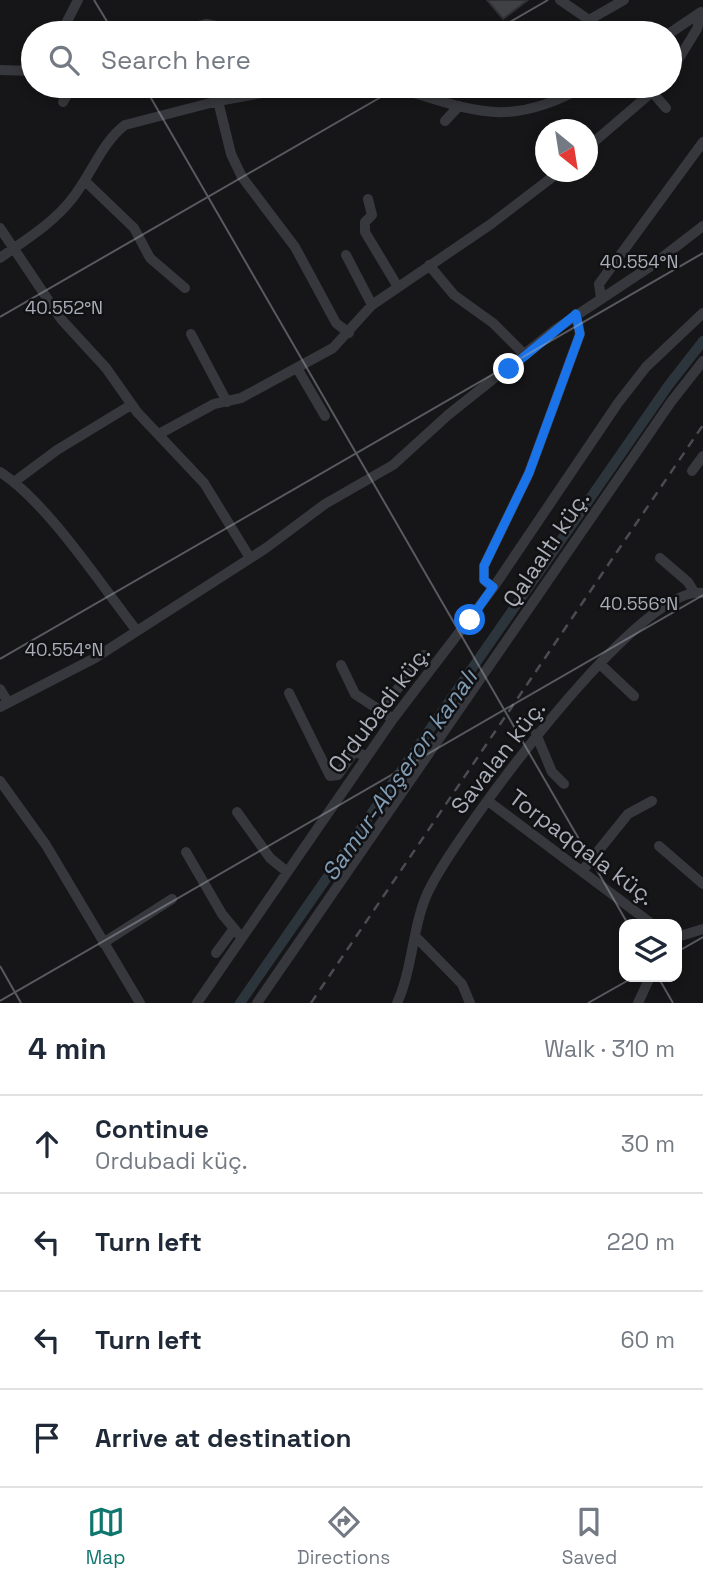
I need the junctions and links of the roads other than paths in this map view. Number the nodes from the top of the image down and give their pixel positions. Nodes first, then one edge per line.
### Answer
1 (78, 0) edge
2 (560, 0) edge
3 (625, 0) edge
4 (702, 11) edge
5 (67, 21) edge
6 (682, 25) edge
7 (682, 53) edge
8 (0, 70) edge
9 (21, 71) edge
10 (65, 98) edge
11 (235, 98) edge
12 (431, 98) edge
13 (556, 98) edge
14 (645, 98) edge
15 (661, 98) edge
16 (218, 101) junction
17 (63, 102) dead end
18 (459, 106) junction
19 (666, 108) dead end
20 (445, 121) dead end
21 (598, 139) edge
22 (703, 142) edge
23 (85, 181) junction
24 (546, 182) edge
25 (368, 199) dead end
26 (703, 226) edge
27 (0, 228) edge
28 (14, 248) junction
29 (346, 255) dead end
30 (0, 258) edge
31 (429, 265) junction
32 (398, 287) junction
33 (184, 288) dead end
34 (601, 298) junction
35 (372, 305) junction
36 (703, 313) edge
37 (576, 314) junction
38 (349, 333) junction
39 (191, 334) dead end
40 (525, 355) junction
41 (703, 361) edge
42 (297, 368) junction
43 (227, 401) junction
44 (131, 405) junction
45 (325, 416) dead end
46 (159, 434) junction
47 (703, 456) edge
48 (692, 471) dead end
49 (0, 472) edge
50 (14, 482) junction
51 (250, 558) junction
52 (660, 558) dead end
53 (493, 587) junction
54 (698, 592) edge
55 (137, 631) junction
56 (424, 655) dead end
57 (341, 665) dead end
58 (601, 665) junction
59 (0, 689) edge
60 (289, 693) dead end
61 (634, 696) dead end
62 (4, 704) edge
63 (381, 710) junction
64 (393, 719) junction
65 (536, 734) junction
66 (367, 756) junction
67 (0, 781) edge
68 (564, 784) dead end
69 (488, 801) junction
70 (652, 801) dead end
71 (237, 812) dead end
72 (659, 846) dead end
73 (187, 852) dead end
74 (286, 871) junction
75 (582, 872) junction
76 (703, 884) edge
77 (172, 899) dead end
78 (645, 919) edge
79 (703, 929) edge
80 (237, 934) junction
81 (682, 935) edge
82 (416, 937) junction
83 (103, 943) junction
84 (216, 953) dead end
85 (648, 982) edge
86 (140, 1003) edge
87 (197, 1003) edge
88 (257, 1003) edge
89 (397, 1003) edge
90 (470, 1003) edge
91 (638, 1003) edge

1 - 5 street
2 - 3 street
4 - 6 street
4 - 7 street
8 - 9 street
10 - 17 street
11 - 16 street
12 - 18 street
13 - 18 street
14 - 21 street
15 - 19 street
16 - 23 street
16 - 38 street
18 - 20 street
22 - 34 street
23 - 28 street
23 - 33 street
24 - 31 street
25 - 32 street
26 - 34 street
27 - 28 street
28 - 30 street
28 - 44 street
29 - 35 street
31 - 32 street
31 - 40 street
32 - 35 street
34 - 37 street
35 - 38 street
36 - 53 street, Ordubadi küç.
37 - 40 street
37 - 53 street
38 - 42 street
39 - 43 street
40 - 51 street
41 - 88 street, Qalaaltı küç.
42 - 43 street
42 - 45 street
43 - 46 street
44 - 46 street
44 - 50 street
46 - 51 street
47 - 48 street
49 - 50 street
50 - 55 street
51 - 55 street
52 - 54 street
53 - 64 street, Ordubadi küç.
54 - 58 street, Savalan küç.
55 - 62 street
56 - 63 street
57 - 63 street
58 - 61 street
58 - 65 street, Savalan küç.
59 - 62 street
60 - 66 street
63 - 64 street
64 - 66 street, Ordubadi küç.
65 - 68 street
65 - 69 street, Savalan küç.
66 - 74 street, Ordubadi küç.
67 - 83 street
69 - 75 street, Torpaqqala küç.
69 - 82 street, Savalan küç.
70 - 75 street
71 - 74 street
72 - 76 street
73 - 80 street
74 - 80 street, Ordubadi küç.
75 - 78 street, Torpaqqala küç.
77 - 83 street
79 - 81 street
80 - 84 street
80 - 87 street, Ordubadi küç.
82 - 89 street, Savalan küç.
82 - 90 street
83 - 86 street
85 - 91 street

